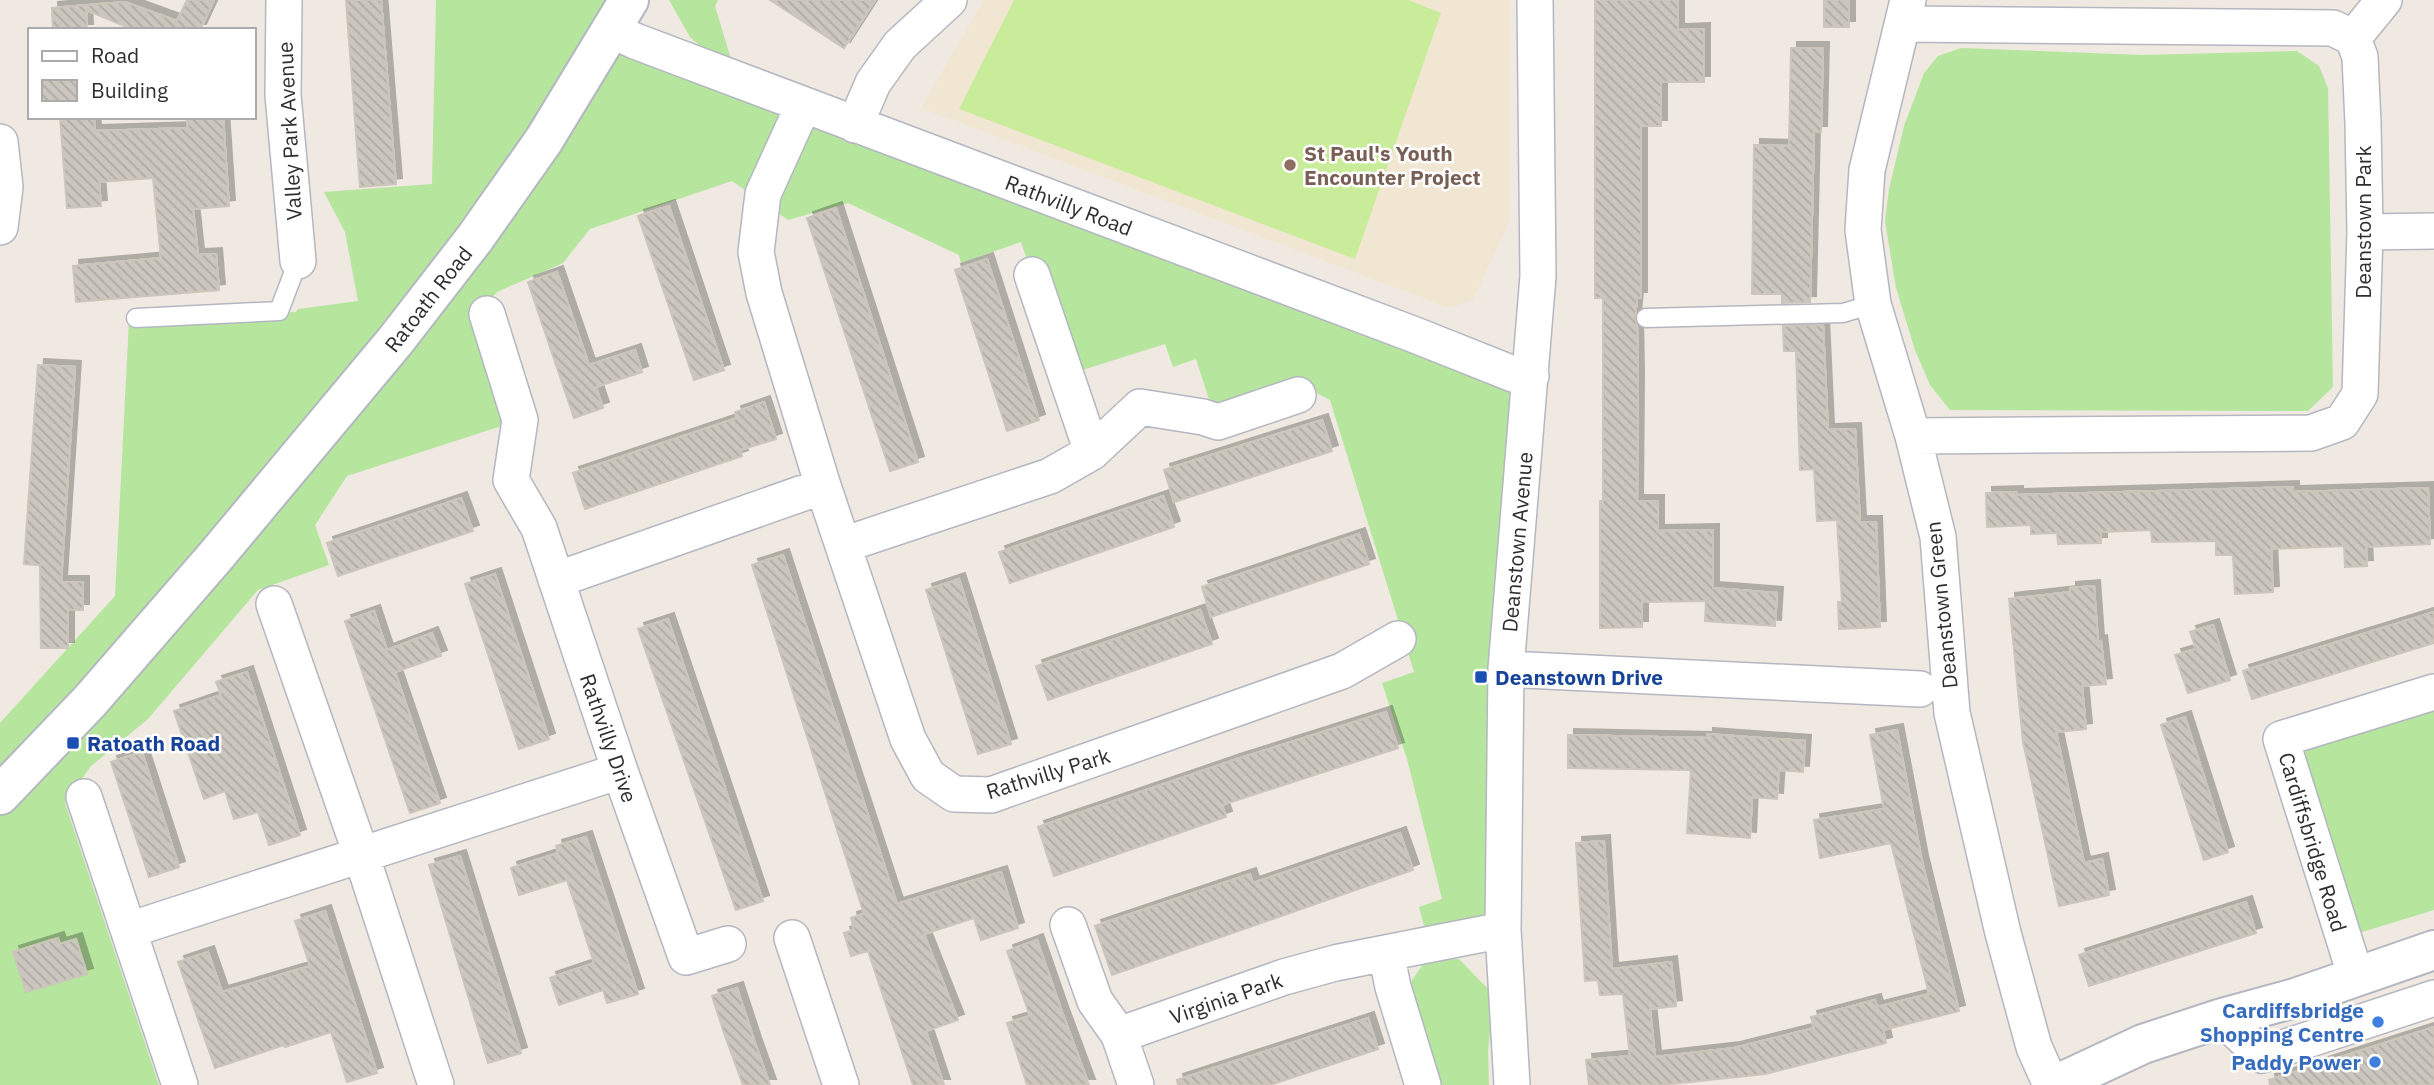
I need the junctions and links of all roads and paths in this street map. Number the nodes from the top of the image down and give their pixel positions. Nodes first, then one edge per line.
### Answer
1 (284, 0) edge
2 (949, 0) edge
3 (1535, 0) edge
4 (2384, 0) edge
5 (1906, 12) edge
6 (620, 15) edge
7 (2353, 38) junction
8 (803, 106) junction
9 (855, 125) junction
10 (0, 142) edge
11 (0, 227) edge
12 (2434, 231) edge
13 (2365, 232) junction
14 (298, 261) joint
15 (1032, 275) dead end
16 (1873, 304) junction
17 (487, 314) dead end
18 (135, 318) dead end
19 (1646, 318) dead end
20 (1531, 376) junction
21 (1298, 395) dead end
22 (1913, 436) junction
23 (1092, 452) junction
24 (823, 486) junction
25 (843, 545) junction
26 (556, 580) junction
27 (274, 604) dead end
28 (1398, 639) dead end
29 (1506, 669) junction
30 (1920, 689) dead end
31 (2434, 692) edge
32 (620, 771) junction
33 (0, 795) edge
34 (84, 797) dead end
35 (361, 853) junction
36 (1068, 926) dead end
37 (129, 930) junction
38 (1503, 930) junction
39 (792, 938) dead end
40 (728, 944) dead end
41 (2434, 950) edge
42 (1386, 953) junction
43 (2356, 977) junction
44 (2434, 998) edge
45 (2222, 1018) junction
46 (1119, 1035) junction
47 (180, 1085) edge
48 (436, 1085) edge
49 (841, 1085) edge
50 (1136, 1085) edge
51 (1423, 1085) edge
52 (1512, 1085) edge
53 (2053, 1085) edge

1 - 14 street, Valley Park Avenue
2 - 9 street
3 - 20 street, Deanstown Avenue
4 - 7 street
5 - 7 street
5 - 16 street, Deanstown Green
6 - 8 street, Rathvilly Road
6 - 33 street, Ratoath Road
7 - 13 street, Deanstown Park
8 - 9 street, Rathvilly Road
8 - 24 street, Rathvilly Park
9 - 20 street, Rathvilly Road
10 - 11 street
12 - 13 street
13 - 22 street, Deanstown Park
14 - 18 lane
15 - 23 street
16 - 19 lane
16 - 22 street, Deanstown Green
17 - 26 street, Rathvilly Drive
20 - 29 street, Deanstown Avenue
21 - 23 street
22 - 53 street, Deanstown Green
23 - 25 street
24 - 25 street, Rathvilly Park
24 - 26 street
25 - 28 street, Rathvilly Park
26 - 32 street, Rathvilly Drive
27 - 35 street
29 - 30 street
29 - 38 street, Deanstown Avenue
31 - 43 street, Cardiffsbridge Road
32 - 35 street
32 - 40 street, Rathvilly Drive
34 - 37 street
35 - 37 street
35 - 48 street
36 - 46 street
37 - 47 street
38 - 42 street, Virginia Park
38 - 52 street, Deanstown Avenue
39 - 49 street
41 - 43 street
42 - 46 street, Virginia Park
42 - 51 street
43 - 45 street
44 - 45 street
45 - 53 street
46 - 50 street

